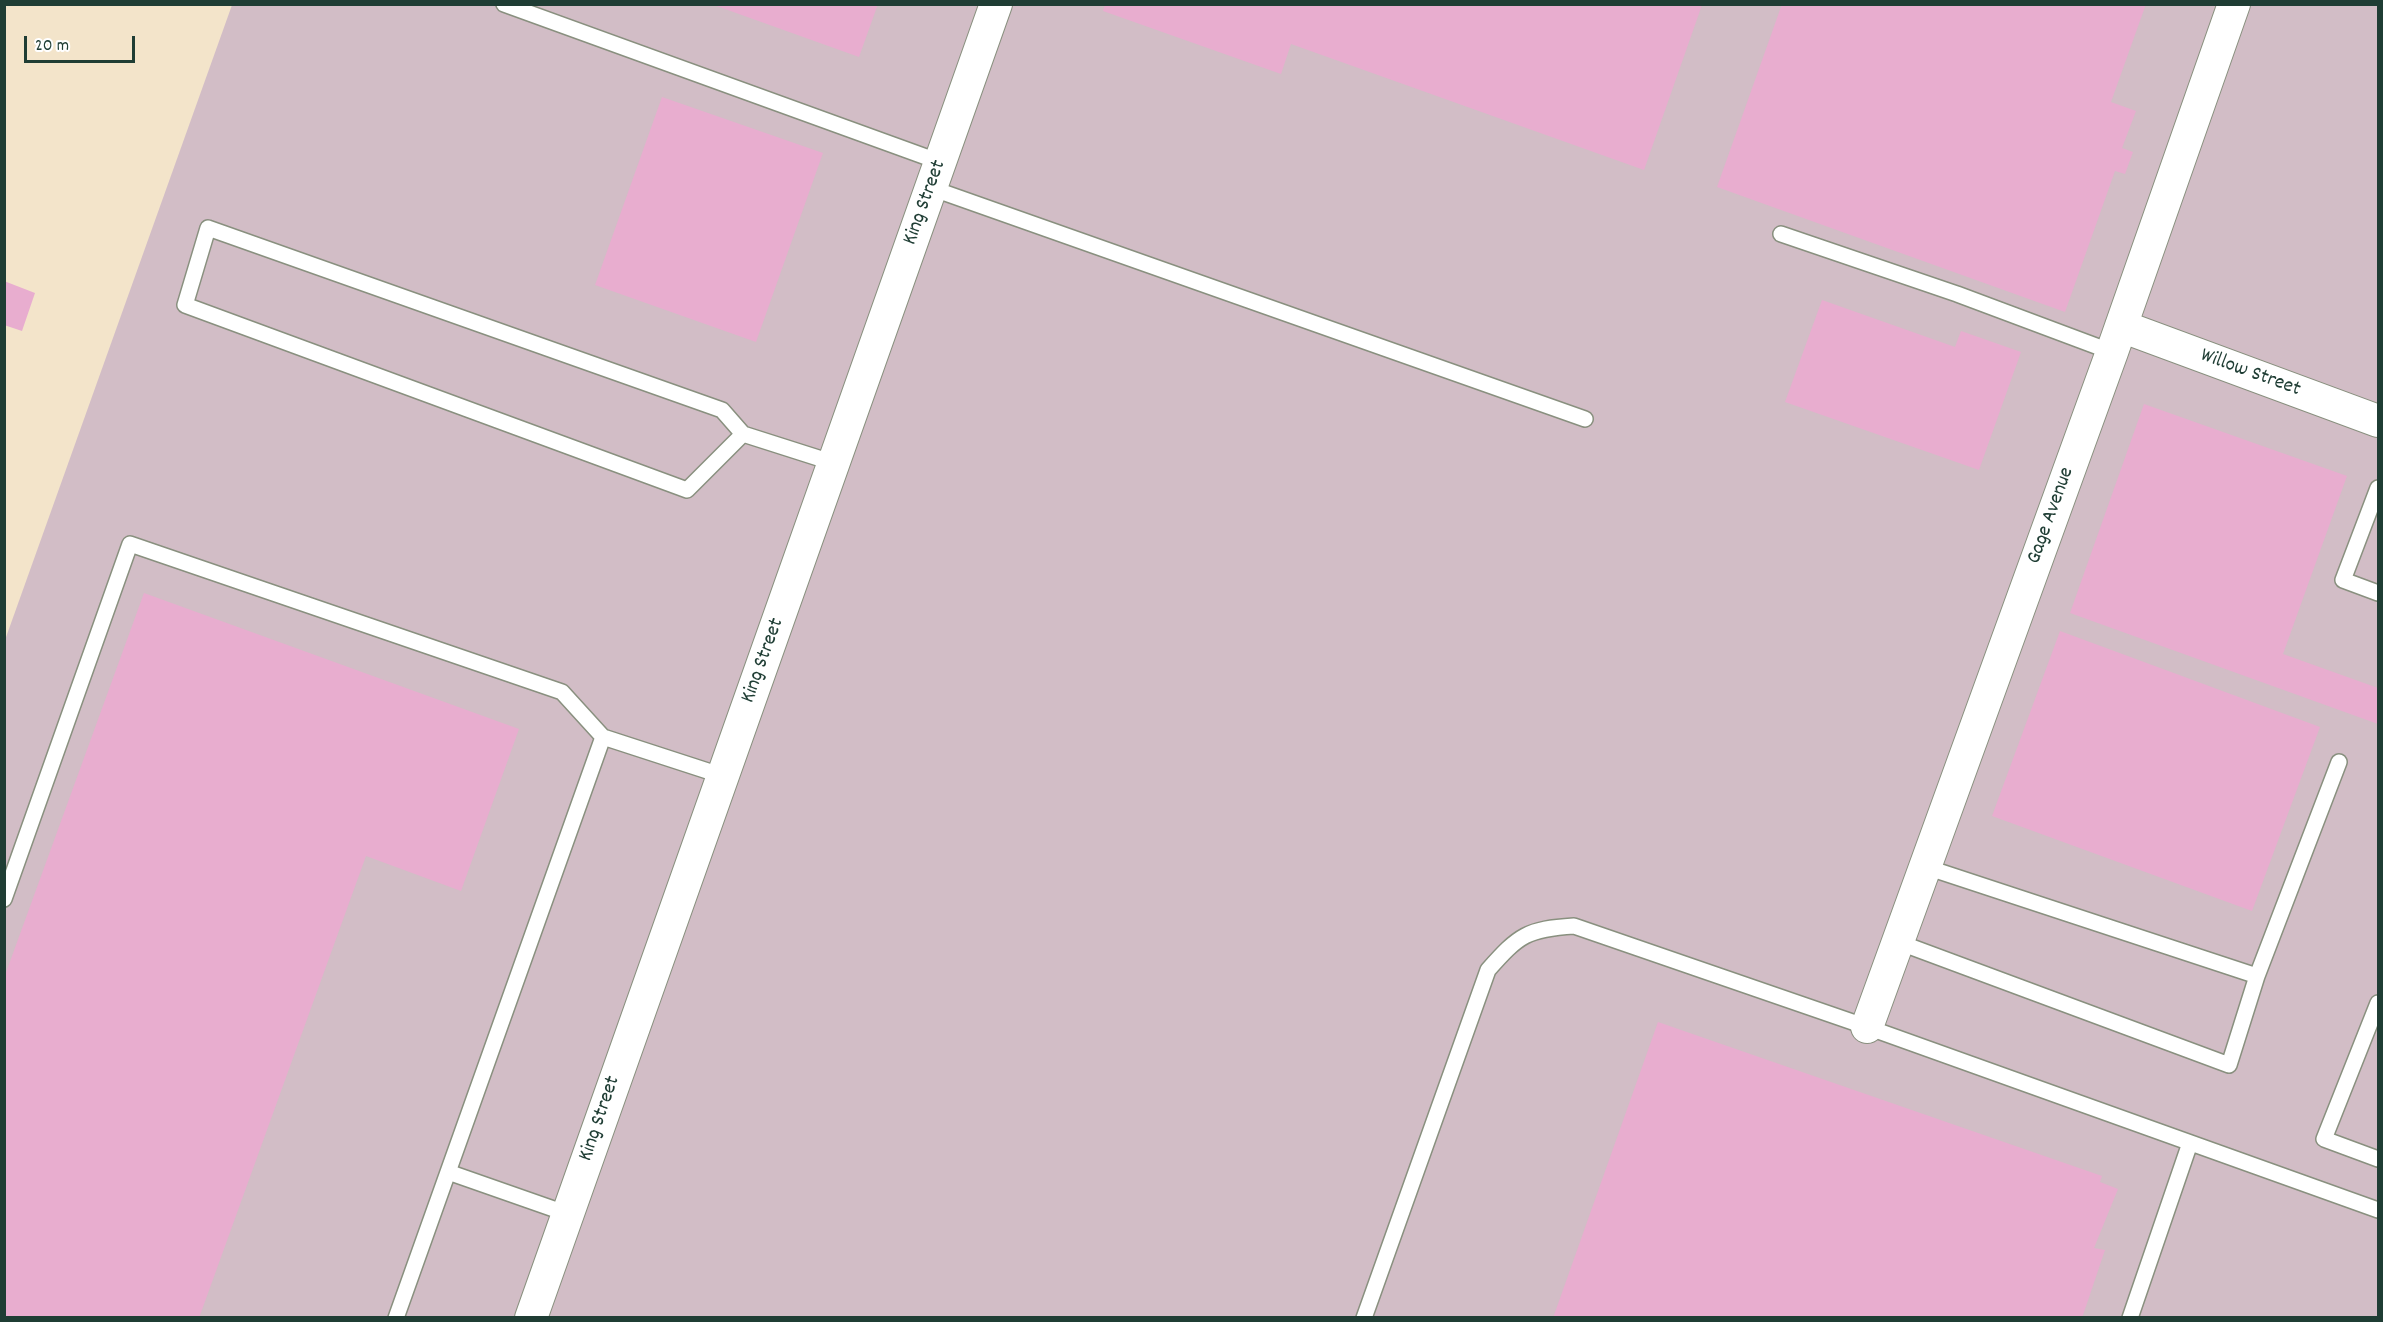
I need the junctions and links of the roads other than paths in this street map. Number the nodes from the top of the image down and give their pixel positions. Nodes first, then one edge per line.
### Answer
1 (504, 4) edge
2 (996, 4) edge
3 (2234, 4) edge
4 (936, 175) junction
5 (1781, 234) dead end
6 (2116, 339) junction
7 (1585, 420) dead end
8 (2379, 421) edge
9 (743, 434) junction
10 (834, 463) junction
11 (2379, 488) edge
12 (2379, 593) edge
13 (603, 737) junction
14 (2338, 762) dead end
15 (723, 776) junction
16 (1926, 867) junction
17 (4, 899) edge
18 (1898, 942) junction
19 (2257, 976) junction
20 (2379, 1003) edge
21 (1867, 1028) junction
22 (2190, 1143) junction
23 (2379, 1159) edge
24 (448, 1172) junction
25 (2379, 1210) edge
26 (568, 1214) junction
27 (396, 1317) edge
28 (531, 1317) edge
29 (1364, 1317) edge
30 (2130, 1317) edge

1 - 4 lane
2 - 4 street, King Street
3 - 6 street, Gage Avenue
4 - 7 lane
4 - 10 street, King Street
5 - 6 lane
6 - 8 street, Willow Street
6 - 16 street, Gage Avenue
9 - 9 lane
9 - 10 lane
10 - 15 street, King Street
11 - 12 lane
13 - 15 lane
13 - 17 lane
13 - 24 lane
14 - 19 lane
15 - 26 street, King Street
16 - 18 street, Gage Avenue
16 - 19 lane
18 - 19 lane
18 - 21 street, Gage Avenue
20 - 23 lane
21 - 22 lane
21 - 29 lane
22 - 25 lane
22 - 30 lane
24 - 26 lane
24 - 27 lane
26 - 28 street, King Street

